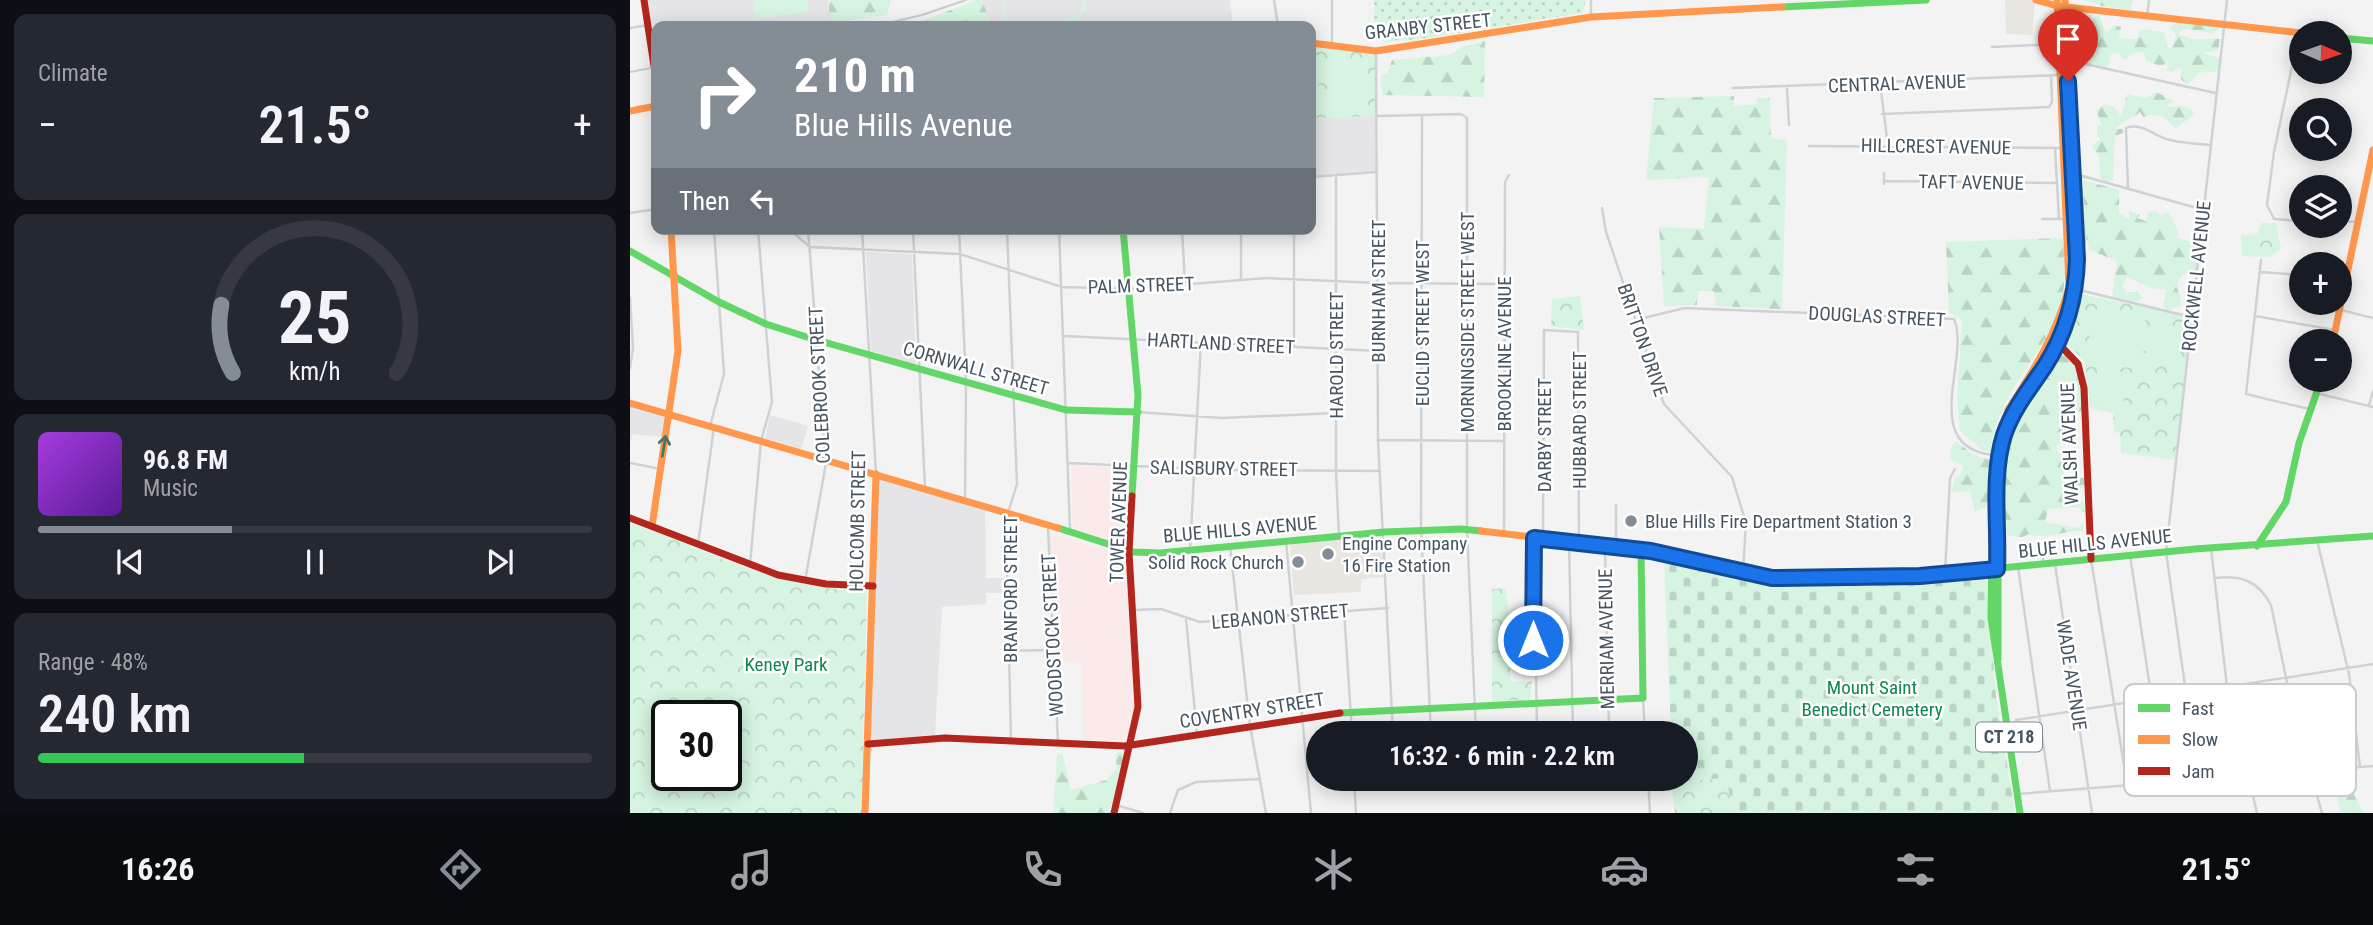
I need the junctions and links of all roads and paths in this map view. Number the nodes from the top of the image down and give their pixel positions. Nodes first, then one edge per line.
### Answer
1 (644, 0) edge
2 (1274, 0) edge
3 (1332, 0) edge
4 (1591, 0) edge
5 (1926, 0) edge
6 (2036, 0) edge
7 (2149, 0) edge
8 (2227, 0) edge
9 (2061, 3) edge
10 (1591, 17) junction
11 (2147, 17) junction
12 (1277, 21) edge
13 (646, 25) junction
14 (2224, 26) junction
15 (630, 28) edge
16 (2289, 32) edge
17 (2352, 38) edge
18 (2373, 41) edge
19 (1316, 44) edge
20 (2059, 44) junction
21 (2075, 44) dead end
22 (1332, 46) junction
23 (1992, 47) dead end
24 (1376, 51) junction
25 (651, 52) edge
26 (2072, 61) junction
27 (2051, 75) junction
28 (2060, 75) junction
29 (1880, 83) junction
30 (2289, 83) edge
31 (1733, 88) dead end
32 (1787, 88) junction
33 (2216, 94) junction
34 (651, 107) edge
35 (630, 111) edge
36 (1882, 114) junction
37 (1377, 116) junction
38 (1422, 116) junction
39 (1783, 119) dead end
40 (1789, 119) junction
41 (1789, 125) dead end
42 (2211, 145) junction
43 (1809, 146) dead end
44 (1888, 147) junction
45 (2055, 148) junction
46 (2064, 148) junction
47 (2373, 150) edge
48 (1377, 172) junction
49 (1884, 173) dead end
50 (1336, 175) junction
51 (1509, 175) dead end
52 (2072, 176) junction
53 (1316, 177) edge
54 (2057, 183) junction
55 (2128, 189) junction
56 (1602, 208) dead end
57 (651, 210) edge
58 (2204, 210) junction
59 (630, 213) edge
60 (2042, 219) dead end
61 (2063, 219) junction
62 (2289, 220) edge
63 (2352, 222) edge
64 (2358, 222) junction
65 (671, 235) edge
66 (714, 235) edge
67 (759, 235) edge
68 (796, 235) edge
69 (809, 235) edge
70 (863, 235) edge
71 (914, 235) edge
72 (959, 235) edge
73 (1007, 235) edge
74 (1059, 235) edge
75 (1124, 235) edge
76 (1182, 235) edge
77 (1241, 235) edge
78 (1294, 235) edge
79 (810, 247) junction
80 (864, 248) junction
81 (630, 251) edge
82 (915, 251) junction
83 (2350, 252) edge
84 (960, 254) junction
85 (2262, 260) dead end
86 (1009, 270) junction
87 (2260, 272) junction
88 (2289, 274) edge
89 (675, 278) junction
90 (1294, 279) junction
91 (1241, 280) junction
92 (1336, 281) junction
93 (1378, 283) junction
94 (1185, 284) junction
95 (1422, 284) junction
96 (1467, 284) junction
97 (1504, 284) junction
98 (1062, 287) junction
99 (2072, 288) junction
100 (1129, 289) junction
101 (630, 298) edge
102 (719, 302) junction
103 (2352, 313) edge
104 (2255, 316) junction
105 (2192, 317) junction
106 (2373, 318) edge
107 (1635, 320) junction
108 (766, 324) junction
109 (2330, 329) edge
110 (1544, 330) joint
111 (1064, 336) junction
112 (1133, 339) junction
113 (817, 340) junction
114 (2055, 341) junction
115 (1200, 342) junction
116 (1294, 346) junction
117 (1336, 349) junction
118 (1378, 351) junction
119 (869, 355) junction
120 (630, 368) edge
121 (920, 369) junction
122 (966, 382) junction
123 (2373, 391) edge
124 (2316, 393) joint
125 (1014, 396) junction
126 (630, 403) edge
127 (2371, 407) edge
128 (2311, 409) junction
129 (1066, 410) junction
130 (1138, 412) junction
131 (1336, 413) junction
132 (669, 414) junction
133 (1197, 417) junction
134 (712, 427) junction
135 (1378, 440) junction
136 (761, 441) junction
137 (1422, 441) junction
138 (1467, 441) junction
139 (1503, 441) junction
140 (1996, 455) junction
141 (826, 459) junction
142 (630, 463) edge
143 (1068, 463) junction
144 (1135, 466) junction
145 (1336, 468) junction
146 (661, 469) junction
147 (1194, 469) junction
148 (1955, 469) dead end
149 (1380, 471) junction
150 (876, 474) junction
151 (925, 488) junction
152 (965, 499) junction
153 (1616, 505) dead end
154 (1008, 513) junction
155 (630, 518) edge
156 (652, 526) junction
157 (1048, 527) junction
158 (1422, 530) junction
159 (1466, 530) junction
160 (1384, 532) junction
161 (1071, 534) junction
162 (1504, 534) junction
163 (1339, 536) junction
164 (2373, 536) edge
165 (1534, 538) junction
166 (1543, 539) junction
167 (2317, 540) junction
168 (1286, 541) junction
169 (2043, 541) dead end
170 (1569, 542) junction
171 (1579, 543) junction
172 (698, 544) junction
173 (1230, 546) junction
174 (1605, 546) junction
175 (2257, 546) junction
176 (1616, 547) junction
177 (2211, 548) junction
178 (1190, 550) junction
179 (1641, 550) junction
180 (1129, 552) junction
181 (2166, 552) junction
182 (2130, 555) junction
183 (2091, 559) junction
184 (2055, 563) junction
185 (2043, 564) junction
186 (750, 565) junction
187 (2018, 567) junction
188 (1994, 569) junction
189 (1743, 572) junction
190 (1945, 574) junction
191 (2215, 578) junction
192 (805, 581) junction
193 (873, 586) junction
194 (1388, 608) junction
195 (1133, 610) junction
196 (1344, 610) junction
197 (1292, 613) junction
198 (1185, 619) junction
199 (1238, 619) junction
200 (1053, 650) junction
201 (1009, 651) junction
202 (2373, 664) edge
203 (2346, 668) junction
204 (2284, 678) junction
205 (2150, 684) edge
206 (2185, 684) edge
207 (2227, 684) edge
208 (2246, 684) edge
209 (2285, 684) edge
210 (2348, 684) edge
211 (1643, 698) junction
212 (1607, 699) junction
213 (1571, 701) junction
214 (1535, 702) junction
215 (2124, 703) edge
216 (2115, 704) junction
217 (1475, 705) junction
218 (1429, 708) junction
219 (1392, 709) junction
220 (2078, 710) junction
221 (1351, 711) junction
222 (2041, 716) junction
223 (1301, 719) junction
224 (2016, 720) dead end
225 (1351, 721) edge
226 (1392, 721) edge
227 (1430, 721) edge
228 (1476, 721) edge
229 (1536, 721) edge
230 (1572, 721) edge
231 (1608, 721) edge
232 (1644, 721) edge
233 (1250, 726) junction
234 (1197, 734) junction
235 (2356, 739) edge
236 (1011, 741) junction
237 (1058, 743) junction
238 (868, 744) junction
239 (1132, 745) junction
240 (2124, 764) edge
241 (2373, 766) edge
242 (2356, 767) edge
243 (2360, 767) junction
244 (1259, 779) junction
245 (2124, 784) edge
246 (2090, 788) junction
247 (1355, 791) edge
248 (1649, 791) edge
249 (2050, 791) junction
250 (2017, 794) junction
251 (2252, 796) edge
252 (2317, 796) edge
253 (1115, 809) edge
254 (865, 813) edge
255 (1143, 813) edge
256 (1170, 813) edge
257 (1266, 813) edge
258 (1311, 813) edge
259 (1356, 813) edge
260 (1650, 813) edge
261 (2020, 813) edge
262 (2091, 813) edge
263 (2257, 813) edge
264 (2322, 813) edge

1 - 13 main road
2 - 12 street
3 - 22 street
4 - 10 street
5 - 10 main road, GRANBY STREET
6 - 9 main road
7 - 11 street
8 - 14 street, ROCKWELL AVENUE
9 - 11 main road
9 - 20 main road, CT 218
9 - 52 main road, CT 218
10 - 24 main road, GRANBY STREET
11 - 14 main road
13 - 15 street
13 - 25 main road
14 - 16 main road
14 - 33 street, ROCKWELL AVENUE
17 - 18 main road
19 - 22 main road, GRANBY STREET
20 - 23 street
20 - 28 main road, CT 218
21 - 26 street
22 - 24 main road, GRANBY STREET
24 - 37 street, BURNHAM STREET
26 - 33 street
26 - 52 street
27 - 28 street, CENTRAL AVENUE
27 - 29 street, CENTRAL AVENUE
27 - 36 street
28 - 46 main road, CT 218
29 - 32 street, CENTRAL AVENUE
29 - 36 street
30 - 62 street
31 - 32 street, CENTRAL AVENUE
32 - 40 street
33 - 42 street, ROCKWELL AVENUE
34 - 35 main road
36 - 44 street
37 - 38 street
37 - 48 street, BURNHAM STREET
38 - 95 street, EUCLID STREET WEST
38 - 96 street, MORNINGSIDE STREET WEST
39 - 40 street
40 - 41 street
42 - 55 street
42 - 58 street, ROCKWELL AVENUE
43 - 44 street, HILLCREST AVENUE
44 - 45 street, HILLCREST AVENUE
45 - 46 street, HILLCREST AVENUE
45 - 54 street
46 - 52 main road, CT 218
47 - 64 main road
48 - 50 street
48 - 93 street, BURNHAM STREET
49 - 54 street, TAFT AVENUE
50 - 53 street
50 - 92 street, HAROLD STREET
51 - 97 street, BROOKLINE AVENUE
52 - 55 street
52 - 61 main road, CT 218
52 - 99 main road, CT 218
54 - 61 street
55 - 58 street
56 - 107 street, BRITTON DRIVE
57 - 59 street
58 - 105 street, ROCKWELL AVENUE
60 - 61 street
61 - 99 main road, CT 218
63 - 64 street
64 - 83 main road
65 - 89 main road
66 - 102 street
67 - 108 street
68 - 79 street
69 - 79 street, COLEBROOK STREET
70 - 80 street, HOLCOMB STREET
71 - 82 street
72 - 84 street
73 - 86 street, BRANFORD STREET
74 - 98 street
75 - 100 main road, TOWER AVENUE
76 - 94 street
77 - 91 street
78 - 90 street
79 - 80 street, PALM STREET
79 - 113 street, COLEBROOK STREET
80 - 82 street, PALM STREET
80 - 119 street, HOLCOMB STREET
81 - 89 main road, CORNWALL STREET
82 - 84 street, PALM STREET
82 - 121 street
84 - 86 street, PALM STREET
84 - 122 street
85 - 87 street
86 - 98 street, PALM STREET
86 - 125 street, BRANFORD STREET
87 - 88 street
87 - 104 street
89 - 102 main road, CORNWALL STREET
89 - 132 main road
90 - 91 street, PALM STREET
90 - 92 street, PALM STREET
90 - 116 street
91 - 94 street, PALM STREET
92 - 93 street, PALM STREET
92 - 117 street, HAROLD STREET
93 - 95 street, PALM STREET
93 - 118 street, BURNHAM STREET
94 - 100 street, PALM STREET
95 - 96 street, PALM STREET
95 - 137 street, EUCLID STREET WEST
96 - 97 street, PALM STREET
96 - 138 street, MORNINGSIDE STREET WEST
97 - 139 street, BROOKLINE AVENUE
98 - 100 street, PALM STREET
98 - 111 street
99 - 105 street
99 - 114 main road, CT 218
100 - 112 main road, TOWER AVENUE
101 - 120 street
102 - 108 main road, CORNWALL STREET
102 - 134 street
103 - 106 street
104 - 109 street
104 - 128 street
105 - 181 street, ROCKWELL AVENUE
107 - 140 street, DOUGLAS STREET
107 - 189 street, BRITTON DRIVE
108 - 113 main road, CORNWALL STREET
108 - 136 street
110 - 166 street, DARBY STREET
110 - 171 street, HUBBARD STREET
111 - 112 street, HARTLAND STREET
111 - 129 street
112 - 115 street, HARTLAND STREET
112 - 130 main road, TOWER AVENUE
113 - 119 main road, CORNWALL STREET
113 - 141 street, COLEBROOK STREET
114 - 140 main road, CT 218
114 - 183 main road, WALSH AVENUE
115 - 116 street, HARTLAND STREET
115 - 133 street
116 - 117 street, HARTLAND STREET
117 - 118 street, HARTLAND STREET
117 - 131 street, HAROLD STREET
118 - 135 street, BURNHAM STREET
119 - 121 main road, CORNWALL STREET
119 - 150 street, HOLCOMB STREET
121 - 122 main road, CORNWALL STREET
121 - 151 street
122 - 125 main road, CORNWALL STREET
122 - 152 street
123 - 127 street
124 - 127 street
124 - 128 main road
125 - 129 main road, CORNWALL STREET
125 - 154 street, BRANFORD STREET
126 - 132 main road, BLUE HILLS AVENUE
128 - 175 main road
129 - 130 main road, CORNWALL STREET
129 - 143 street
130 - 133 street, CORNWALL STREET
130 - 144 main road, TOWER AVENUE
131 - 133 street, CORNWALL STREET
131 - 145 street, HAROLD STREET
132 - 134 main road, BLUE HILLS AVENUE
146 -> 132 main road
133 - 147 street
134 - 136 main road, BLUE HILLS AVENUE
134 - 172 street
135 - 137 street
135 - 149 street, BURNHAM STREET
136 - 141 main road, BLUE HILLS AVENUE
136 - 186 street
137 - 138 street
137 - 158 street, EUCLID STREET WEST
138 - 139 street
138 - 159 street, MORNINGSIDE STREET WEST
139 - 162 street, BROOKLINE AVENUE
140 - 188 main road, CT 218
141 - 150 main road, BLUE HILLS AVENUE
141 - 192 street, COLEBROOK STREET
142 - 146 street
143 - 144 street, SALISBURY STREET
143 - 161 street
144 - 147 street, SALISBURY STREET
144 - 180 main road, TOWER AVENUE
145 - 147 street, SALISBURY STREET
145 - 149 street, SALISBURY STREET
145 - 163 street, HAROLD STREET
146 - 156 main road
147 - 178 street
148 - 190 street
149 - 160 street, BURNHAM STREET
150 - 151 main road, BLUE HILLS AVENUE
150 - 193 main road, HOLCOMB STREET
151 - 152 main road, BLUE HILLS AVENUE
152 - 154 main road, BLUE HILLS AVENUE
153 - 176 street
154 - 157 main road, BLUE HILLS AVENUE
154 - 201 street, BRANFORD STREET
155 - 156 main road
156 - 172 main road
157 - 161 main road, BLUE HILLS AVENUE
157 - 200 street, WOODSTOCK STREET
158 - 159 main road, BLUE HILLS AVENUE
158 - 160 main road, BLUE HILLS AVENUE
158 - 218 street, EUCLID STREET WEST
159 - 162 main road, BLUE HILLS AVENUE
159 - 217 street, MORNINGSIDE STREET WEST
160 - 163 main road, BLUE HILLS AVENUE
160 - 194 street, BURNHAM STREET
161 - 180 main road, BLUE HILLS AVENUE
162 - 165 main road, BLUE HILLS AVENUE
163 - 168 main road, BLUE HILLS AVENUE
164 - 167 main road, BLUE HILLS AVENUE
165 - 166 main road, BLUE HILLS AVENUE
165 - 214 street
166 - 170 main road, BLUE HILLS AVENUE
167 - 175 main road, BLUE HILLS AVENUE
167 - 203 street
168 - 173 main road, BLUE HILLS AVENUE
168 - 197 street
169 - 185 street
170 - 171 main road, BLUE HILLS AVENUE
170 - 213 street
171 - 174 main road, BLUE HILLS AVENUE
172 - 186 main road
173 - 178 main road, BLUE HILLS AVENUE
173 - 199 street
174 - 176 main road, BLUE HILLS AVENUE
174 - 212 street, MERRIAM AVENUE
175 - 177 main road, BLUE HILLS AVENUE
176 - 179 main road, BLUE HILLS AVENUE
177 - 181 main road, BLUE HILLS AVENUE
177 - 191 street
178 - 180 main road, BLUE HILLS AVENUE
179 - 189 main road, BLUE HILLS AVENUE
179 - 211 main road
180 - 195 main road, TOWER AVENUE
181 - 182 main road, BLUE HILLS AVENUE
181 - 206 street, ROCKWELL AVENUE
182 - 183 main road, BLUE HILLS AVENUE
182 - 205 street
183 - 184 main road, BLUE HILLS AVENUE
183 - 216 street
184 - 185 main road, BLUE HILLS AVENUE
184 - 220 street, WADE AVENUE
185 - 187 main road, BLUE HILLS AVENUE
186 - 192 main road
187 - 188 main road, BLUE HILLS AVENUE
187 - 222 street
188 - 190 main road, BLUE HILLS AVENUE
188 - 250 main road, CT 218
189 - 190 main road, BLUE HILLS AVENUE
191 - 204 street
191 - 207 street
192 - 193 main road
193 - 238 main road, HOLCOMB STREET
194 - 196 street, LEBANON STREET
194 - 219 street, BURNHAM STREET
195 - 198 street, LEBANON STREET
195 - 239 main road, TOWER AVENUE
196 - 197 street, LEBANON STREET
196 - 221 street
197 - 199 street, LEBANON STREET
197 - 223 street
198 - 199 street, LEBANON STREET
198 - 234 street
199 - 233 street
200 - 201 street
200 - 237 street, WOODSTOCK STREET
201 - 236 street, BRANFORD STREET
202 - 203 street
203 - 204 street
203 - 210 street
204 - 208 street
204 - 209 street
211 - 212 main road, COVENTRY STREET
211 - 232 street
212 - 213 main road, COVENTRY STREET
212 - 231 street, MERRIAM AVENUE
213 - 214 main road, COVENTRY STREET
213 - 230 street
214 - 217 main road, COVENTRY STREET
214 - 229 street
215 - 216 street
216 - 220 street
216 - 240 street
217 - 218 main road, COVENTRY STREET
217 - 228 street, MORNINGSIDE STREET WEST
218 - 219 main road, COVENTRY STREET
218 - 227 street, EUCLID STREET WEST
219 - 221 main road, COVENTRY STREET
219 - 226 street, BURNHAM STREET
220 - 222 street
220 - 246 street, WADE AVENUE
221 - 223 main road, COVENTRY STREET
221 - 225 street
222 - 224 street
222 - 249 street
223 - 233 main road, COVENTRY STREET
223 - 258 street
233 - 234 main road, COVENTRY STREET
233 - 244 street
234 - 239 main road, COVENTRY STREET
235 - 243 street
236 - 237 main road, COVENTRY STREET
236 - 238 main road, COVENTRY STREET
237 - 239 main road, COVENTRY STREET
238 - 254 main road, HOLCOMB STREET
239 - 253 main road, TOWER AVENUE
241 - 243 street
242 - 243 street
244 - 256 street
244 - 257 street
245 - 246 street
246 - 249 street
246 - 262 street, WADE AVENUE
247 - 259 street
248 - 260 street
249 - 250 street
250 - 261 main road, CT 218
251 - 263 street
252 - 264 street
253 - 255 street

